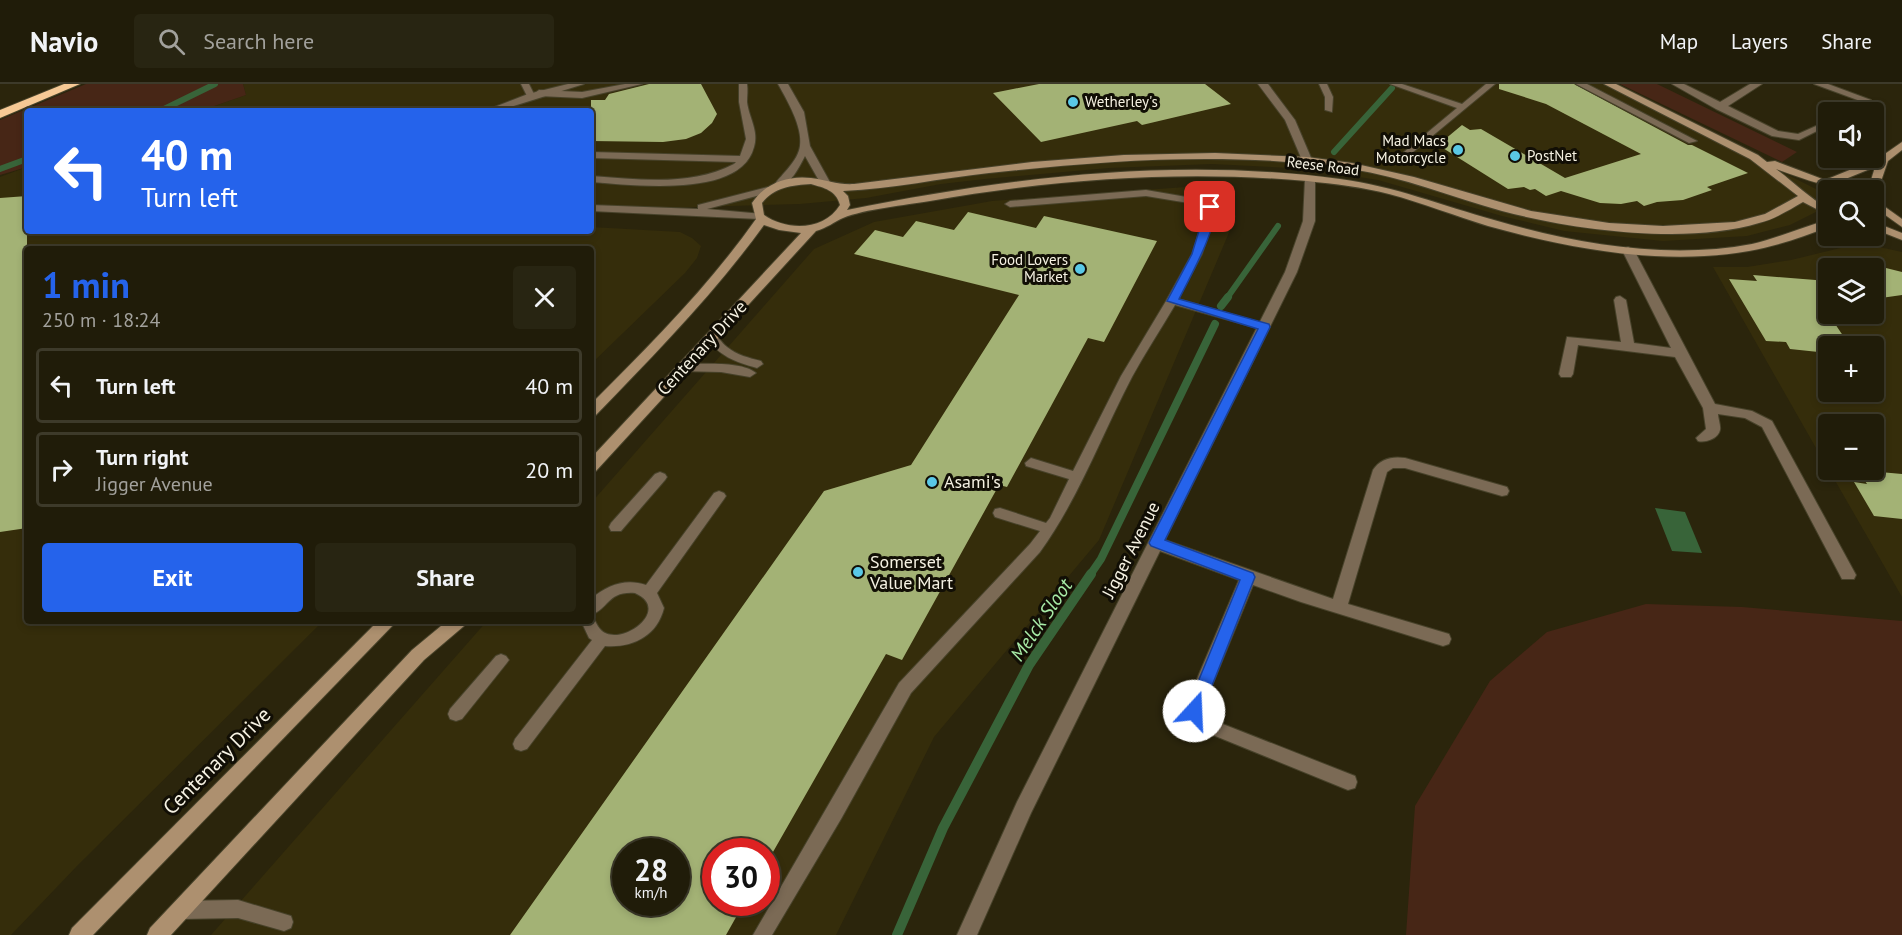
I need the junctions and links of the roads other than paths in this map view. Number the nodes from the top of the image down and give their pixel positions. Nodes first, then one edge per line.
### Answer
1 (44, 84) edge
2 (74, 84) edge
3 (525, 84) edge
4 (579, 84) edge
5 (638, 84) edge
6 (743, 84) edge
7 (783, 84) edge
8 (1263, 84) edge
9 (1323, 84) edge
10 (1394, 84) edge
11 (1491, 84) edge
12 (1580, 84) edge
13 (1609, 84) edge
14 (1677, 84) edge
15 (1757, 84) edge
16 (1819, 84) edge
17 (535, 95) junction
18 (1866, 100) dead end
19 (0, 101) edge
20 (1464, 107) junction
21 (1719, 107) junction
22 (498, 108) edge
23 (1329, 110) dead end
24 (0, 114) edge
25 (1816, 129) dead end
26 (1692, 141) dead end
27 (1902, 145) edge
28 (805, 146) junction
29 (1407, 154) dead end
30 (594, 155) edge
31 (1754, 157) junction
32 (744, 159) junction
33 (1884, 159) edge
34 (1307, 160) junction
35 (1862, 168) edge
36 (1310, 178) junction
37 (594, 180) edge
38 (1818, 180) edge
39 (1829, 180) edge
40 (1818, 183) edge
41 (831, 186) junction
42 (773, 188) junction
43 (1802, 194) junction
44 (1010, 204) dead end
45 (1818, 205) edge
46 (594, 208) edge
47 (685, 211) junction
48 (1884, 213) edge
49 (840, 214) junction
50 (760, 217) junction
51 (1902, 224) edge
52 (812, 228) junction
53 (1818, 228) edge
54 (1884, 229) edge
55 (1902, 237) edge
56 (1628, 250) junction
57 (1620, 300) dead end
58 (1172, 301) junction
59 (1264, 327) junction
60 (712, 337) junction
61 (1628, 346) junction
62 (1680, 353) junction
63 (684, 368) junction
64 (1566, 374) dead end
65 (1710, 408) junction
66 (594, 409) edge
67 (1703, 438) dead end
68 (1031, 463) dead end
69 (594, 464) edge
70 (660, 477) dead end
71 (1078, 477) junction
72 (1502, 491) dead end
73 (719, 496) dead end
74 (1000, 513) dead end
75 (616, 527) dead end
76 (1050, 529) junction
77 (1156, 543) junction
78 (1848, 574) dead end
79 (1248, 577) junction
80 (596, 592) edge
81 (648, 593) junction
82 (1339, 608) junction
83 (386, 624) edge
84 (454, 624) edge
85 (589, 624) edge
86 (602, 639) junction
87 (1443, 639) dead end
88 (501, 660) dead end
89 (456, 714) dead end
90 (521, 744) dead end
91 (1347, 782) dead end
92 (180, 910) junction
93 (284, 922) dead end
94 (79, 935) edge
95 (157, 935) edge
96 (762, 935) edge
97 (967, 935) edge

1 - 19 highway
2 - 24 highway
3 - 17 lane
4 - 17 street
5 - 17 lane
6 - 32 lane
7 - 28 street
8 - 34 street
9 - 23 lane
10 - 20 lane
11 - 20 lane
12 - 26 lane
13 - 31 street
14 - 21 street
15 - 21 street
16 - 18 street
17 - 22 street
20 - 29 lane
21 - 25 street
27 - 33 street, Reese Road
28 - 41 street
28 - 42 street
30 - 32 lane
31 - 38 street
31 - 43 street
32 - 37 lane
34 - 41 street, Reese Road
34 - 43 street, Reese Road
35 - 39 street, Reese Road
36 - 49 street, Reese Road
36 - 56 street, Reese Road
36 - 59 street, Jigger Avenue
40 - 43 street, Reese Road
41 - 42 street, Reese Road
41 - 49 street
42 - 47 street
42 - 50 street, Centenary Drive
43 - 45 street
44 - 58 lane
46 - 47 street
47 - 50 street
48 - 51 street
49 - 52 street, Reese Road
50 - 52 street
50 - 66 street, Centenary Drive
52 - 60 street, Centenary Drive
53 - 56 street, Reese Road
54 - 55 street
56 - 62 street
57 - 61 street
58 - 59 lane
58 - 71 lane
59 - 77 street, Jigger Avenue
60 - 63 street, Centenary Drive
60 - 63 lane
61 - 62 street
61 - 64 street
62 - 65 street
63 - 69 street, Centenary Drive
65 - 67 street
65 - 78 street
68 - 71 lane
70 - 75 lane
71 - 76 lane
72 - 82 street
73 - 81 lane
74 - 76 lane
76 - 96 lane
77 - 79 street
77 - 97 street, Jigger Avenue
79 - 82 street
79 - 91 street
80 - 81 lane
81 - 86 lane
82 - 87 street
83 - 94 street, Centenary Drive
84 - 92 street
85 - 86 lane
86 - 90 lane
88 - 89 lane
92 - 93 lane
92 - 95 street

